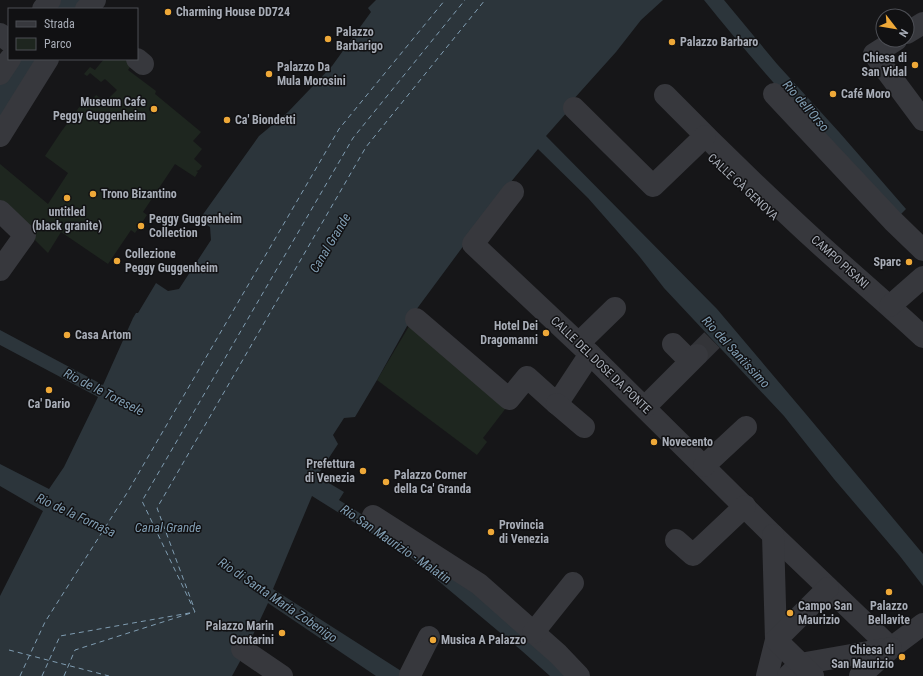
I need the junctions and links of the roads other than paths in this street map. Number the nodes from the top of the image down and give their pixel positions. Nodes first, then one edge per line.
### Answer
1 (50, 0) edge
2 (95, 0) edge
3 (44, 8) edge
4 (87, 8) edge
5 (0, 34) edge
6 (8, 40) edge
7 (883, 48) edge
8 (9, 60) edge
9 (47, 60) edge
10 (0, 74) edge
11 (774, 94) dead end
12 (665, 96) dead end
13 (574, 108) dead end
14 (923, 120) edge
15 (0, 136) edge
16 (701, 140) junction
17 (513, 192) dead end
18 (0, 210) edge
19 (923, 250) edge
20 (0, 270) edge
21 (918, 281) edge
22 (615, 308) dead end
23 (896, 312) junction
24 (416, 319) dead end
25 (923, 337) edge
26 (673, 344) dead end
27 (584, 348) junction
28 (557, 404) junction
29 (645, 407) junction
30 (584, 427) dead end
31 (746, 427) dead end
32 (704, 466) junction
33 (745, 506) junction
34 (373, 516) dead end
35 (773, 535) junction
36 (676, 540) dead end
37 (573, 584) dead end
38 (828, 588) junction
39 (923, 624) edge
40 (534, 633) junction
41 (429, 637) dead end
42 (776, 640) junction
43 (893, 647) junction
44 (242, 650) dead end
45 (800, 672) edge
46 (410, 675) edge
47 (282, 676) edge
48 (579, 676) edge
49 (767, 676) edge
50 (860, 676) edge

1 - 3 street
2 - 4 street
5 - 6 street
7 - 14 street
8 - 10 street
9 - 15 street
11 - 19 street
12 - 16 street, CAMPO PISANI
13 - 16 street
16 - 23 street, CAMPO PISANI
17 - 27 street, CALLE DEL DOSE DA PONTE
18 - 20 street
21 - 23 street
22 - 27 street
23 - 25 street, CAMPO PISANI
24 - 28 street
26 - 29 street
27 - 28 street
27 - 29 street, CALLE DEL DOSE DA PONTE
28 - 30 street
29 - 32 street, CALLE DEL DOSE DA PONTE
31 - 32 street
32 - 33 street, CALLE DEL DOSE DA PONTE
33 - 35 street, CALLE DEL DOSE DA PONTE
33 - 36 street
34 - 40 street
35 - 38 street
35 - 42 street
37 - 40 street
38 - 42 street
38 - 43 street
39 - 43 street
40 - 48 street
41 - 46 street
42 - 45 street
42 - 49 street
43 - 45 street
43 - 50 street
44 - 47 street

